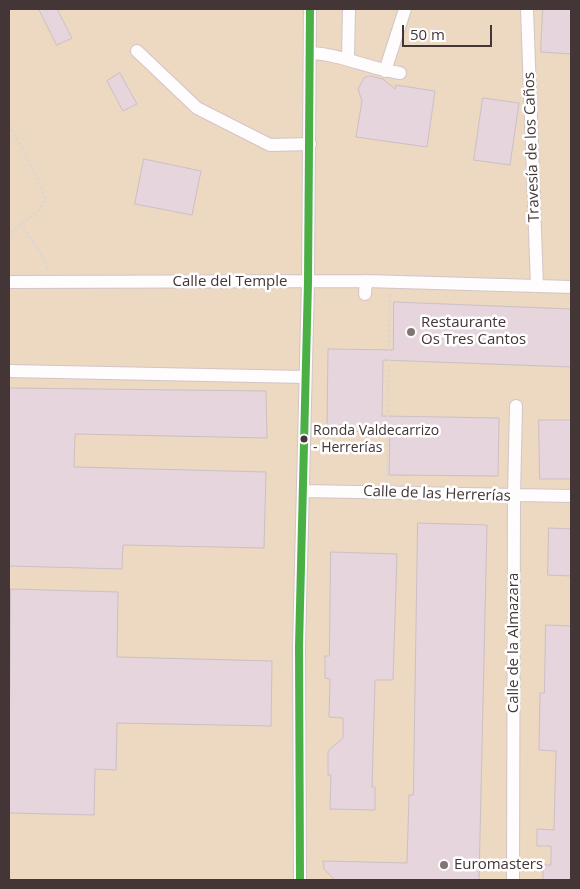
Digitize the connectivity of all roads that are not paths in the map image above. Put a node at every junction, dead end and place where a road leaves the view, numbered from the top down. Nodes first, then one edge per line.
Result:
1 (310, 9) edge
2 (349, 9) edge
3 (406, 9) edge
4 (527, 9) edge
5 (137, 52) dead end
6 (310, 52) junction
7 (348, 59) junction
8 (385, 71) junction
9 (400, 73) dead end
10 (310, 144) junction
11 (366, 281) junction
12 (9, 282) edge
13 (308, 282) junction
14 (537, 286) junction
15 (571, 287) edge
16 (365, 294) dead end
17 (9, 371) edge
18 (305, 377) junction
19 (516, 406) dead end
20 (303, 491) junction
21 (514, 496) junction
22 (571, 496) edge
23 (300, 880) edge
24 (513, 880) edge

1 - 6 street
2 - 7 street
3 - 8 street
4 - 14 street, Travesía de los Caños
5 - 10 street
6 - 7 street
6 - 10 street
7 - 8 street
8 - 9 street
10 - 13 street
11 - 13 street, Calle del Temple
11 - 14 street, Calle del Temple
11 - 16 street
12 - 13 street, Calle del Temple
13 - 18 street
14 - 15 street, Calle del Temple
17 - 18 street
18 - 20 street
19 - 21 street, Calle de la Almazara
20 - 21 street, Calle de las Herrerías
20 - 23 street
21 - 22 street, Calle de las Herrerías
21 - 24 street, Calle de la Almazara

